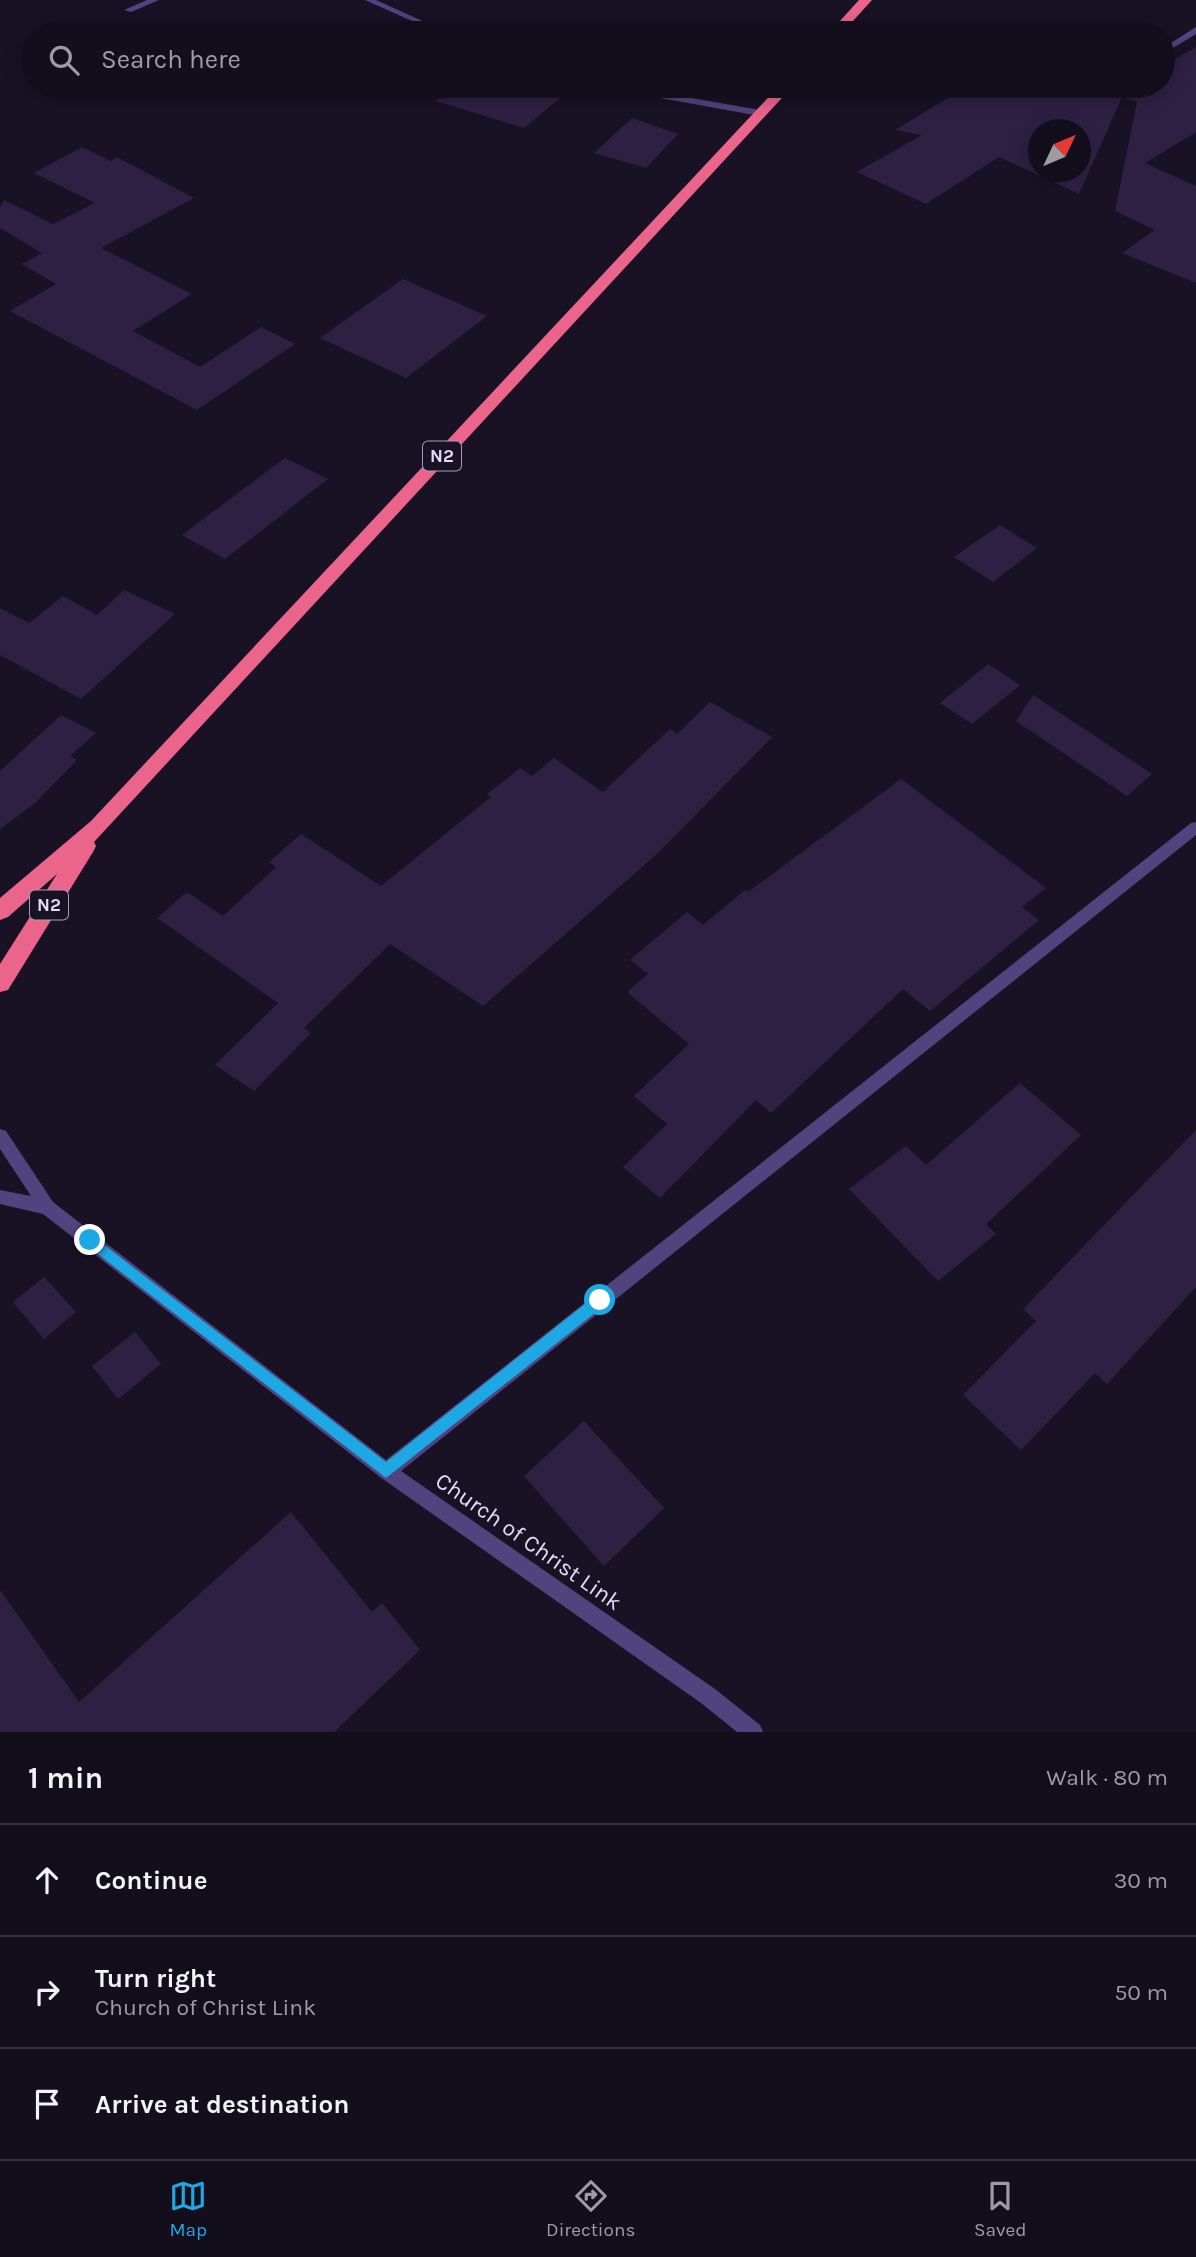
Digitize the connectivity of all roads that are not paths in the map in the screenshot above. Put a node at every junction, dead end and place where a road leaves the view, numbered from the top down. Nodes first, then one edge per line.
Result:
1 (155, 0) edge
2 (369, 0) edge
3 (866, 0) edge
4 (128, 10) dead end
5 (417, 21) edge
6 (846, 21) edge
7 (1196, 30) edge
8 (1185, 37) junction
9 (1196, 42) edge
10 (1175, 44) edge
11 (677, 98) edge
12 (774, 98) edge
13 (760, 113) junction
14 (98, 827) junction
15 (1196, 827) edge
16 (0, 911) edge
17 (0, 983) edge
18 (0, 1136) edge
19 (0, 1197) edge
20 (47, 1207) junction
21 (386, 1471) junction
22 (753, 1732) edge

1 - 4 street
2 - 5 street
3 - 6 highway
7 - 8 street
8 - 9 street
8 - 10 street
11 - 13 street
12 - 13 highway, N2
13 - 14 highway, N2
14 - 16 highway, N2
14 - 17 highway, N2
15 - 21 street
18 - 20 street, Church of Christ Link
19 - 20 street, Church of Christ Link
20 - 21 street, Church of Christ Link
21 - 22 street, Church of Christ Link

